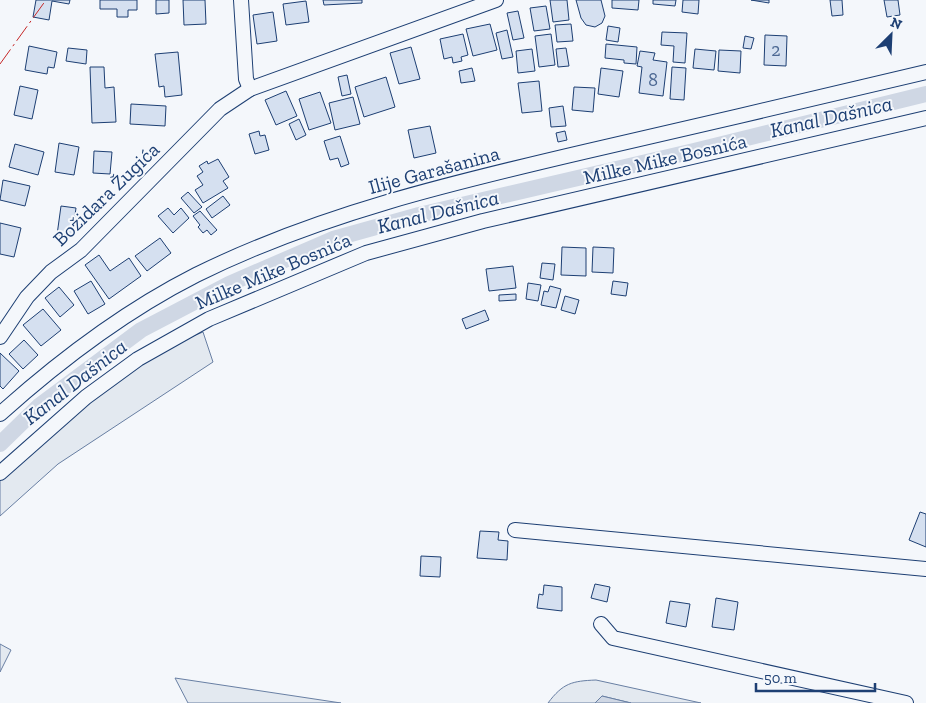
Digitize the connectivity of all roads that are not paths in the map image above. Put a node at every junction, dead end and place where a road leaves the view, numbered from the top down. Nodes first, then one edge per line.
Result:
1 (241, 0) edge
2 (496, 0) edge
3 (926, 72) edge
4 (250, 89) junction
5 (926, 118) edge
6 (0, 337) edge
7 (0, 414) edge
8 (0, 472) edge
9 (515, 530) dead end
10 (926, 569) edge
11 (601, 624) dead end
12 (906, 703) edge

1 - 4 street
2 - 4 street, Božidara Žugića
3 - 7 street, Ilije Garašanina
4 - 6 street, Božidara Žugića
5 - 8 street, Milke Mike Bosnića
9 - 10 street
11 - 12 street

